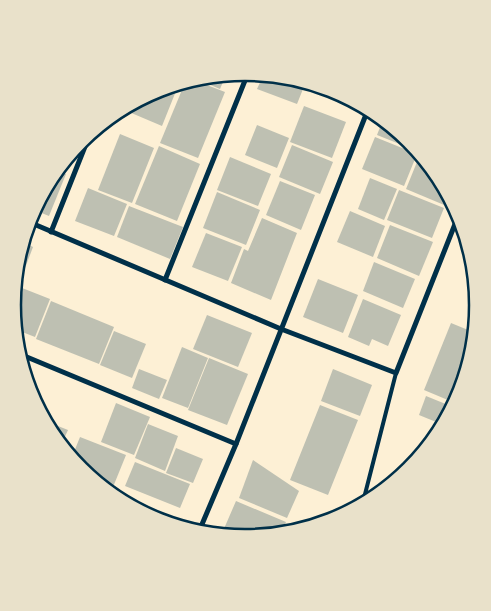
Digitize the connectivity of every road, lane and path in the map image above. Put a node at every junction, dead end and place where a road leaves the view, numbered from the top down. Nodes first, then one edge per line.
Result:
1 (245, 81) edge
2 (365, 116) edge
3 (83, 151) edge
4 (36, 225) edge
5 (455, 225) edge
6 (51, 232) junction
7 (165, 280) junction
8 (282, 329) junction
9 (27, 356) edge
10 (396, 373) junction
11 (236, 444) junction
12 (365, 496) edge
13 (202, 525) edge

1 - 7 street
2 - 8 street
3 - 6 street
4 - 6 street
5 - 10 street
6 - 7 street
7 - 8 street
8 - 10 street
8 - 11 street
9 - 11 street
10 - 12 lane
11 - 13 street

